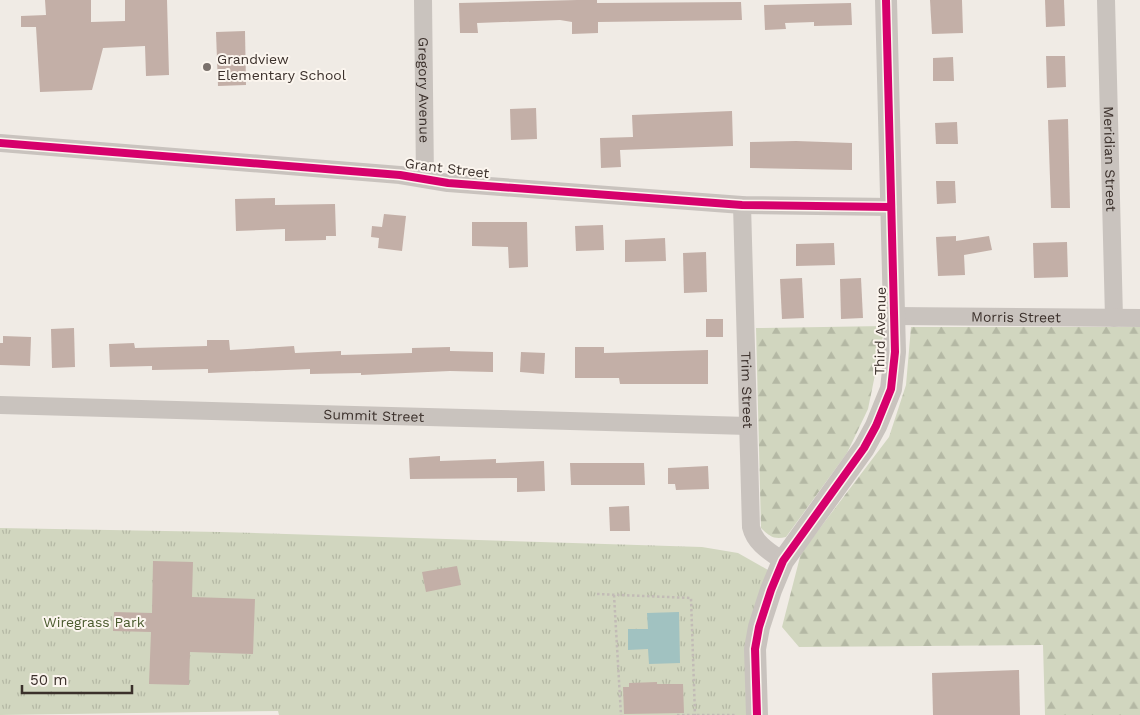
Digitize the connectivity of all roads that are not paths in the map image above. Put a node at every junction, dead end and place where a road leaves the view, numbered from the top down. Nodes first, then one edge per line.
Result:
1 (423, 0) edge
2 (886, 0) edge
3 (1106, 0) edge
4 (0, 142) edge
5 (425, 179) junction
6 (742, 205) junction
7 (891, 206) junction
8 (894, 316) junction
9 (1114, 318) junction
10 (1140, 318) edge
11 (0, 405) edge
12 (748, 426) junction
13 (783, 561) junction
14 (757, 715) edge

1 - 5 street, Gregory Avenue
2 - 7 street, Third Avenue
3 - 9 street, Meridian Street
4 - 5 street, Grant Street
5 - 6 street, Grant Street
6 - 7 street, Grant Street
6 - 12 street, Trim Street
7 - 8 street, Third Avenue
8 - 9 street, Morris Street
8 - 13 street, Third Avenue
9 - 10 street, Morris Street
11 - 12 street, Summit Street
12 - 13 street, Trim Street
13 - 14 street, Third Avenue

